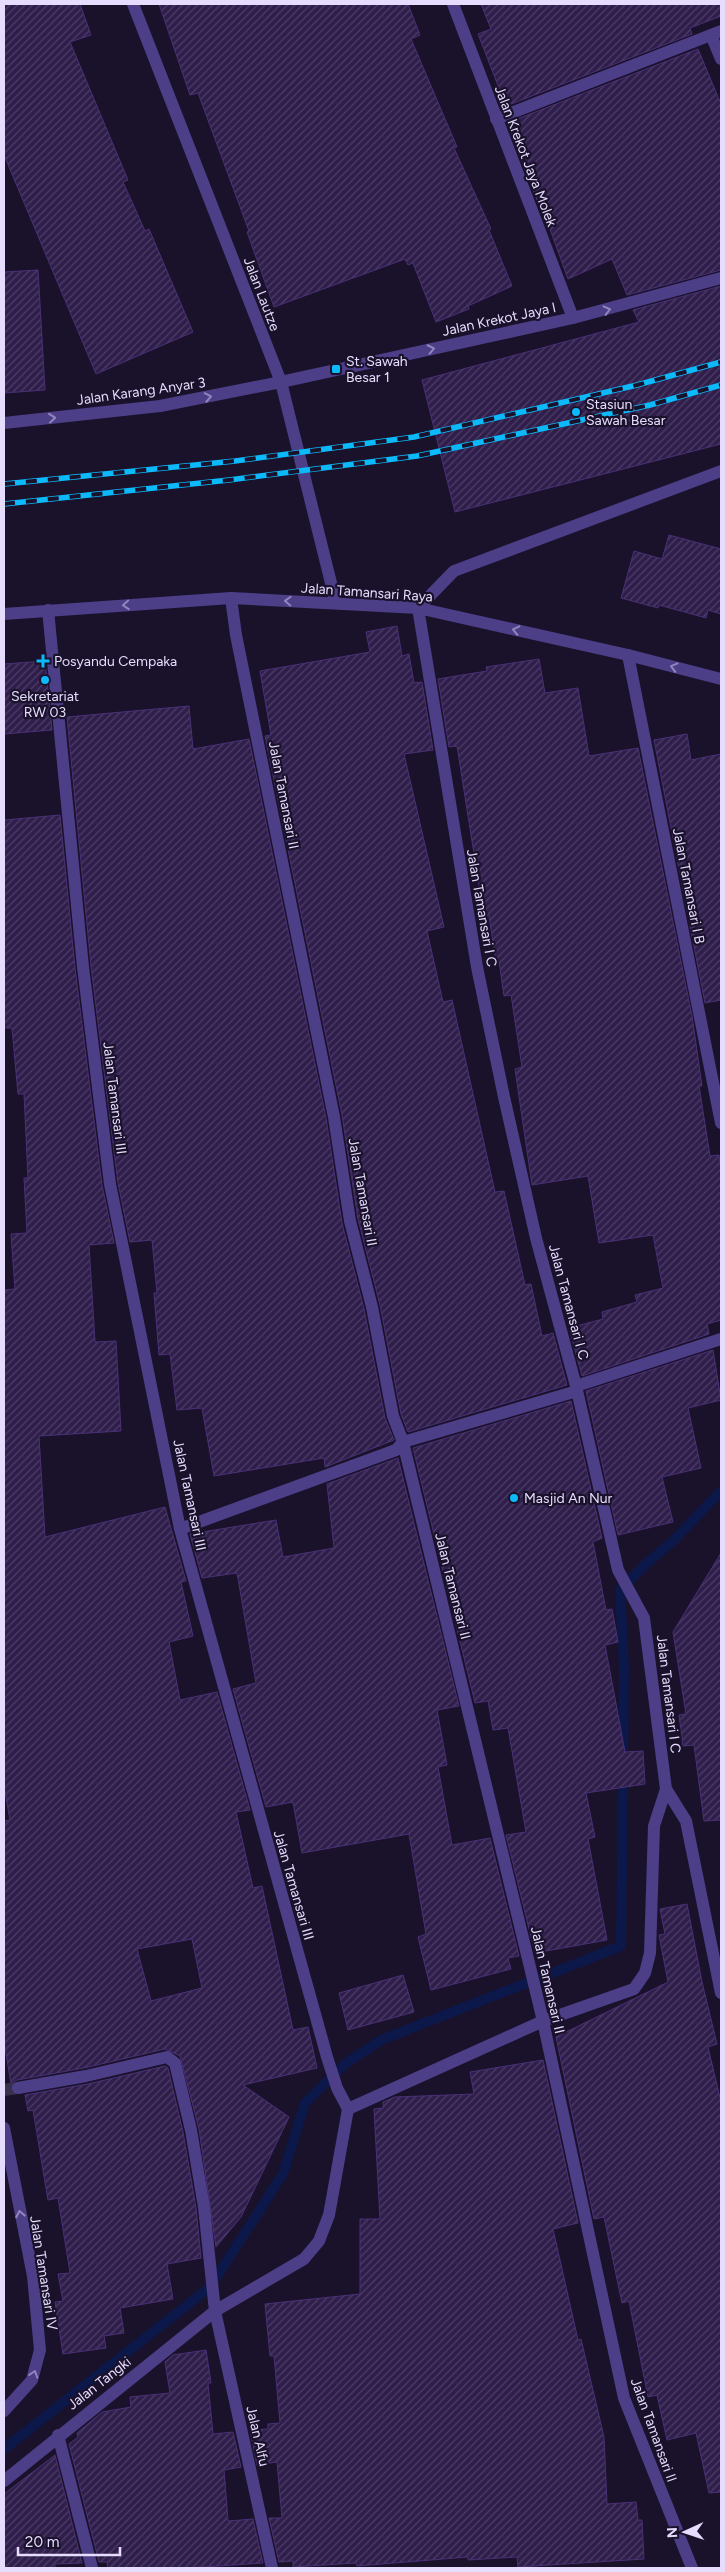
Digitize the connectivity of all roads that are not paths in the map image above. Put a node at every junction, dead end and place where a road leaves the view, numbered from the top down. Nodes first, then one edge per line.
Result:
1 (133, 4) edge
2 (453, 4) edge
3 (716, 33) edge
4 (721, 59) edge
5 (496, 119) junction
6 (721, 278) edge
7 (573, 318) junction
8 (281, 382) junction
9 (4, 423) edge
10 (721, 471) edge
11 (231, 598) junction
12 (336, 603) junction
13 (418, 608) junction
14 (48, 610) junction
15 (4, 614) edge
16 (628, 655) junction
17 (721, 680) edge
18 (721, 1122) edge
19 (721, 1339) edge
20 (577, 1389) junction
21 (403, 1442) junction
22 (180, 1529) junction
23 (666, 1789) junction
24 (721, 1993) edge
25 (543, 2021) junction
26 (18, 2088) tunnel mouth
27 (348, 2109) junction
28 (4, 2128) edge
29 (214, 2306) junction
30 (4, 2412) edge
31 (58, 2435) junction
32 (4, 2481) edge
33 (92, 2568) edge
34 (272, 2568) edge
35 (692, 2568) edge

1 - 8 street, Jalan Lautze
2 - 5 street, Jalan Krekot Jaya Molek
3 - 4 street
3 - 5 street
5 - 7 street, Jalan Krekot Jaya Molek
7 -> 6 street, Jalan Krekot Jaya I
8 -> 7 street, Jalan Krekot Jaya I
9 -> 8 street, Jalan Karang Anyar 3
8 - 12 street, Jalan Lautze
10 - 13 street
12 -> 11 street, Jalan Tamansari Raya
11 -> 14 street, Jalan Tamansari Raya
11 - 21 street, Jalan Tamansari II
12 - 13 street, Jalan Tamansari Raya
16 -> 13 street, Jalan Tamansari Raya
13 - 20 street, Jalan Tamansari I C
14 - 15 street, Jalan Tamansari Raya
14 - 22 street, Jalan Tamansari III
17 -> 16 street, Jalan Tamansari Raya
16 - 18 street, Jalan Tamansari I B
19 - 20 street
20 - 21 street
20 - 23 street, Jalan Tamansari I C
21 - 22 street
21 - 25 street, Jalan Tamansari II
22 - 27 street, Jalan Tamansari III
23 - 24 street, Jalan Tamansari I C
23 - 25 street
25 - 27 street
25 - 35 street, Jalan Tamansari II
26 - 29 street, Jalan Alfu
27 - 29 street
30 -> 28 street, Jalan Tamansari IV
29 - 31 street, Jalan Tangki
29 - 34 street, Jalan Alfu
31 - 32 street, Jalan Tangki
31 - 33 street

